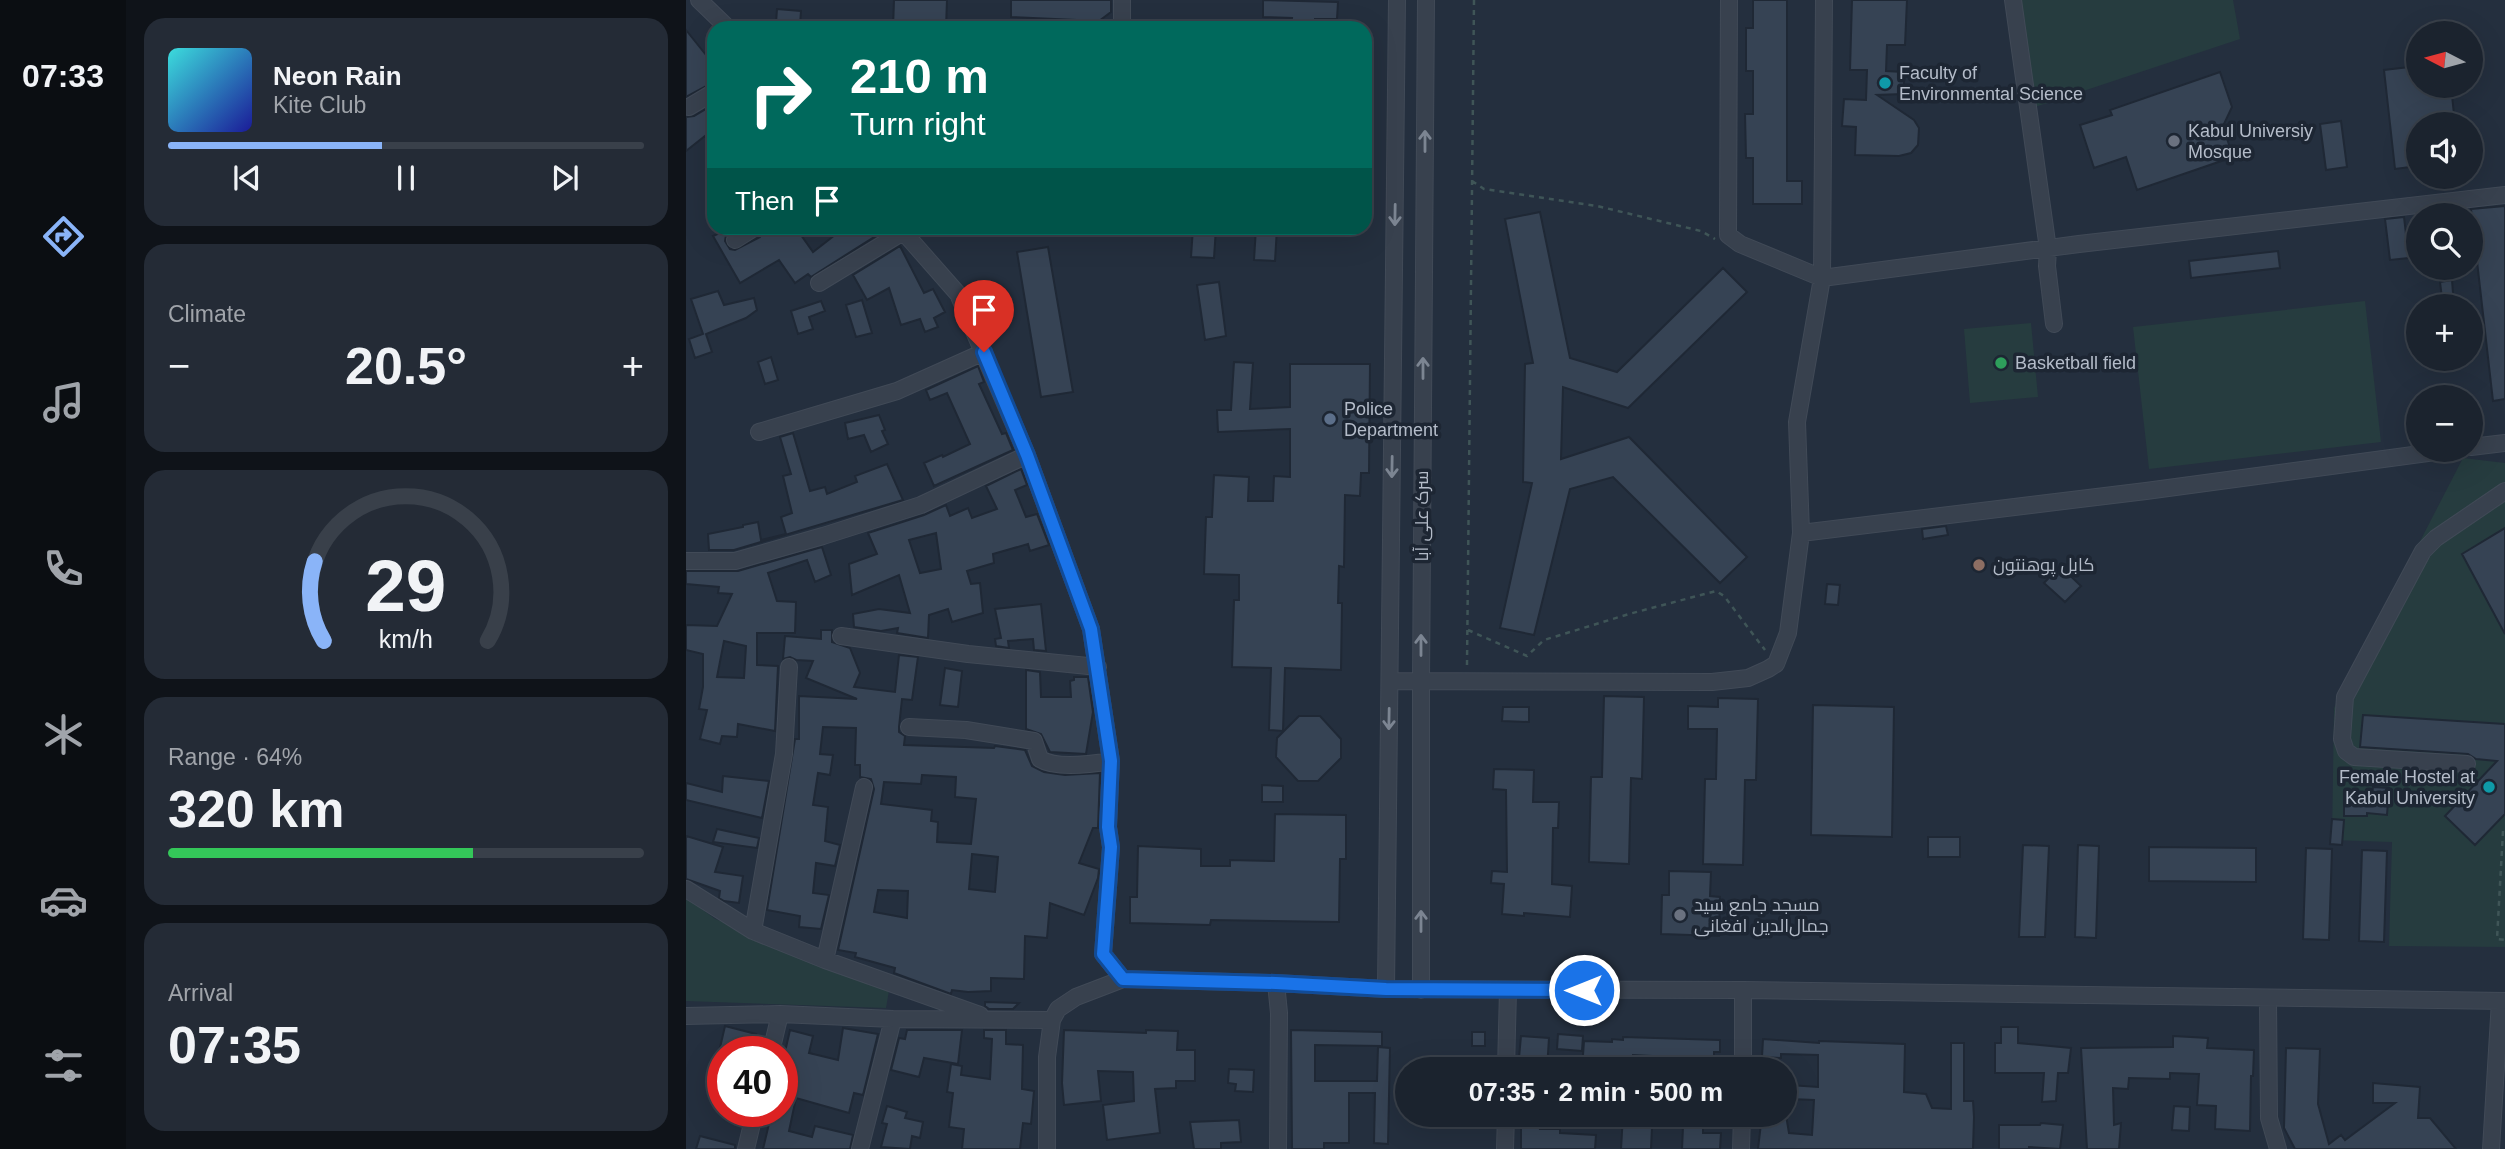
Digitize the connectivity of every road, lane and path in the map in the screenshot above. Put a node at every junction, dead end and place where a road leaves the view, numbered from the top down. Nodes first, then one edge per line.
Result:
1 (699, 0) edge
2 (1122, 0) edge
3 (1397, 0) edge
4 (1426, 0) edge
5 (1474, 0) edge
6 (1729, 0) edge
7 (1824, 0) edge
8 (2013, 0) edge
9 (721, 21) edge
10 (1122, 21) edge
11 (707, 96) edge
12 (689, 107) dead end
13 (1472, 181) junction
14 (2505, 195) edge
15 (743, 235) edge
16 (893, 235) edge
17 (905, 235) edge
18 (1728, 235) junction
19 (735, 240) dead end
20 (2048, 249) junction
21 (1822, 278) junction
22 (819, 283) dead end
23 (2054, 324) dead end
24 (984, 352) junction
25 (1393, 424) junction
26 (1423, 424) junction
27 (760, 432) dead end
28 (2505, 443) edge
29 (2483, 446) edge
30 (1027, 455) junction
31 (2406, 456) edge
32 (2505, 491) edge
33 (1801, 533) junction
34 (686, 561) edge
35 (1468, 630) junction
36 (841, 636) dead end
37 (1776, 664) junction
38 (789, 667) dead end
39 (1098, 667) junction
40 (1390, 681) junction
41 (1421, 681) junction
42 (1467, 681) junction
43 (909, 727) dead end
44 (1111, 761) junction
45 (2467, 764) dead end
46 (864, 787) dead end
47 (2503, 831) dead end
48 (686, 889) edge
49 (753, 931) junction
50 (2505, 940) edge
51 (825, 960) junction
52 (1123, 979) junction
53 (1276, 983) junction
54 (1386, 989) junction
55 (1421, 989) junction
56 (1508, 990) junction
57 (1743, 990) junction
58 (2268, 999) junction
59 (2503, 1001) edge
60 (780, 1014) junction
61 (686, 1016) edge
62 (892, 1018) junction
63 (992, 1019) junction
64 (1052, 1020) junction
65 (775, 1036) edge
66 (1506, 1057) edge
67 (1743, 1057) edge
68 (751, 1127) edge
69 (1506, 1127) edge
70 (1742, 1127) edge
71 (746, 1149) edge
72 (860, 1149) edge
73 (1047, 1149) edge
74 (1278, 1149) edge
75 (1505, 1149) edge
76 (1741, 1149) edge
77 (2278, 1149) edge
78 (2491, 1149) edge

1 - 9 street
2 - 10 street
3 -> 25 street
26 -> 4 street, سرک علی آبا
5 - 13 path
6 - 18 street
7 - 21 street
8 - 20 street
11 - 12 street
13 - 18 path
13 - 35 path
14 - 20 street
15 - 19 street
16 - 22 street
17 - 24 street
18 - 21 street
20 - 21 street
20 - 23 street
21 - 33 street
24 - 27 street
24 - 30 street
25 - 26 street
25 -> 40 street
41 -> 26 street, سرک علی آبا
28 - 29 street
30 - 34 street
30 - 39 street
31 - 33 street
32 - 45 street
33 - 37 street
35 - 37 path
35 - 42 path
36 - 39 street
37 - 42 street
38 - 49 street
39 - 44 street
40 - 41 street
40 -> 54 street
41 - 42 street
55 -> 41 street, سرک علی آبا
43 - 44 street
44 - 52 street
46 - 51 street
47 - 50 path
48 - 49 street
49 - 51 street
51 - 63 street
52 - 53 street
52 - 64 street
53 - 54 street
53 - 74 street
54 - 55 street
55 - 56 street
56 - 57 street
56 - 66 street
57 - 58 street
57 - 67 street
58 - 59 street
58 - 77 street
59 - 78 street
60 - 61 street
60 - 62 street
60 - 65 street
62 - 63 street
62 - 72 street
63 - 64 street
64 - 73 street
68 - 71 street
69 - 75 street
70 - 76 street

